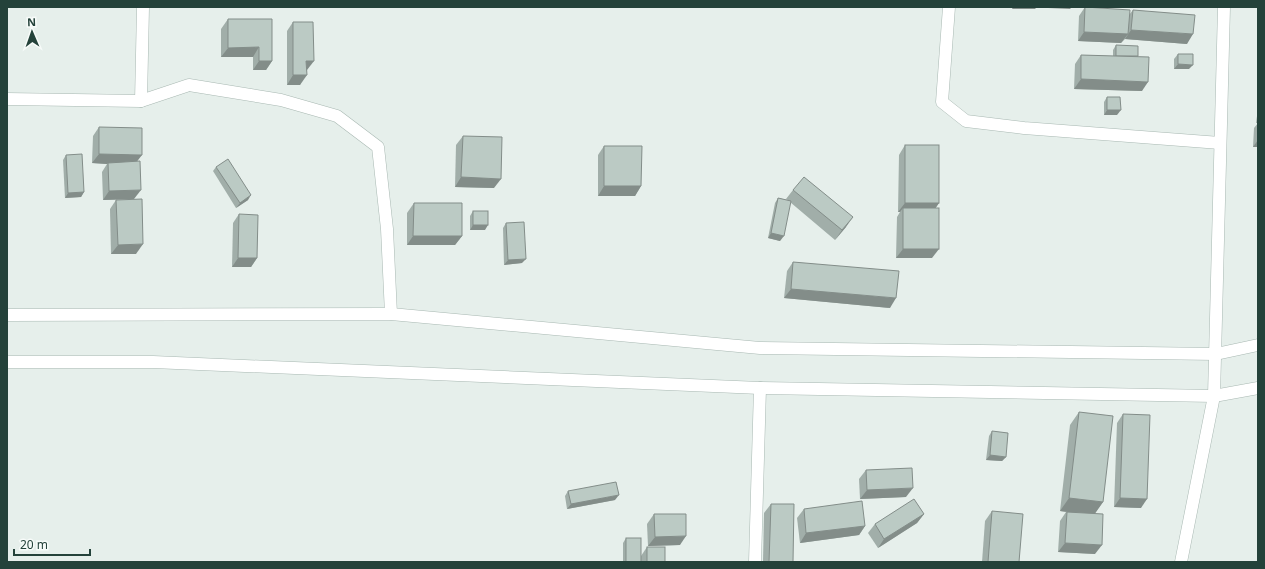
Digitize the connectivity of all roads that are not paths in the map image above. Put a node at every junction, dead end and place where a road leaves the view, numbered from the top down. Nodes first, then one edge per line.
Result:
1 (143, 7) edge
2 (949, 7) edge
3 (1224, 7) edge
4 (7, 99) edge
5 (141, 101) junction
6 (1220, 143) junction
7 (7, 314) edge
8 (391, 314) junction
9 (1258, 344) edge
10 (1216, 354) junction
11 (7, 362) edge
12 (760, 388) junction
13 (1258, 388) edge
14 (1214, 396) junction
15 (755, 562) edge
16 (1181, 562) edge

1 - 5 street
2 - 6 street
3 - 6 street
4 - 5 street
5 - 8 street
6 - 10 street
7 - 8 street
8 - 10 street
9 - 10 street
10 - 14 street
11 - 12 street
12 - 14 street
12 - 15 street
13 - 14 street
14 - 16 street

